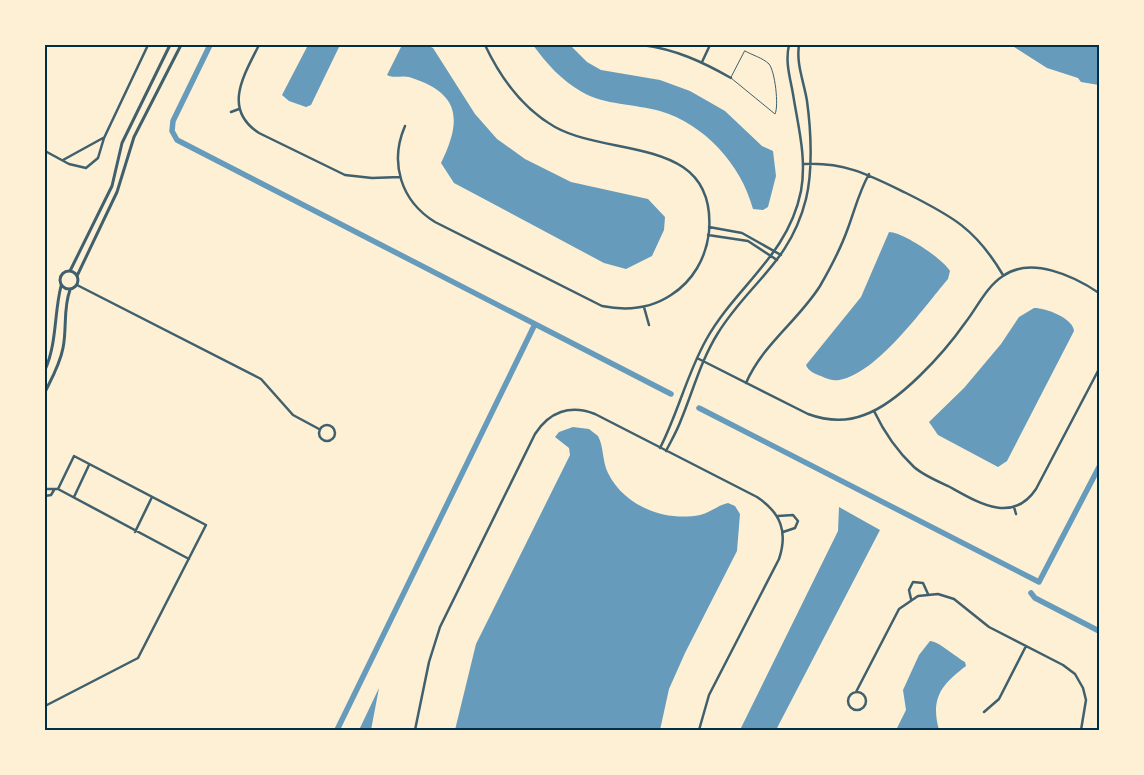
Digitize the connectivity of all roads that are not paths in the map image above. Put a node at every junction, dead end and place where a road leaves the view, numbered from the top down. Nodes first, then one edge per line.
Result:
1 (148, 45) edge
2 (170, 45) edge
3 (180, 45) edge
4 (259, 45) edge
5 (485, 45) edge
6 (642, 45) edge
7 (710, 45) edge
8 (788, 45) edge
9 (799, 45) edge
10 (702, 62) junction
11 (731, 78) junction
12 (239, 109) junction
13 (231, 112) dead end
14 (405, 126) dead end
15 (104, 138) junction
16 (45, 151) edge
17 (63, 160) junction
18 (804, 164) junction
19 (809, 164) junction
20 (869, 174) junction
21 (400, 177) junction
22 (709, 227) junction
23 (708, 235) junction
24 (775, 252) junction
25 (772, 256) junction
26 (781, 256) junction
27 (777, 260) junction
28 (70, 271) junction
29 (1003, 275) junction
30 (77, 276) junction
31 (77, 285) junction
32 (61, 286) junction
33 (70, 290) junction
34 (1099, 293) edge
35 (644, 307) junction
36 (650, 325) dead end
37 (697, 358) junction
38 (703, 361) junction
39 (1099, 369) edge
40 (45, 370) edge
41 (746, 383) junction
42 (45, 392) edge
43 (874, 411) junction
44 (320, 429) junction
45 (660, 448) junction
46 (666, 451) junction
47 (90, 464) junction
48 (45, 489) edge
49 (58, 489) junction
50 (54, 490) junction
51 (45, 496) edge
52 (74, 497) junction
53 (152, 497) junction
54 (1014, 507) junction
55 (1016, 514) dead end
56 (778, 516) junction
57 (135, 532) junction
58 (784, 532) junction
59 (189, 559) junction
60 (928, 594) junction
61 (911, 599) junction
62 (1026, 646) junction
63 (856, 692) junction
64 (45, 706) edge
65 (984, 712) dead end
66 (415, 730) edge
67 (699, 730) edge
68 (1081, 730) edge

1 - 15 street
2 - 28 street
3 - 30 street
4 - 12 street
5 - 22 street
6 - 10 street
7 - 10 street
8 - 18 street
9 - 19 street
10 - 11 street
11 - 11 lane
12 - 13 street
12 - 21 street
14 - 21 street
15 - 17 street
15 - 17 street
16 - 17 street
18 - 19 street
18 - 24 street
19 - 20 street
19 - 26 street
20 - 29 street
20 - 41 street
21 - 35 street
22 - 23 street
22 - 24 street
23 - 25 street
23 - 35 street
24 - 25 street
24 - 26 street
25 - 27 street
25 - 37 street
26 - 27 street
27 - 38 street
28 - 30 street
28 - 32 street
29 - 34 street
29 - 43 street
30 - 31 street
31 - 33 street
31 - 44 street
32 - 33 street
32 - 40 street
33 - 42 street
35 - 36 street
37 - 38 street
37 - 45 street
38 - 41 street
38 - 46 street
39 - 54 street
41 - 43 street
43 - 54 street
44 - 44 street
45 - 46 street
45 - 66 street
46 - 56 street
47 - 49 street
47 - 52 street
47 - 53 street
48 - 50 street
49 - 50 street
49 - 52 street
50 - 51 street
52 - 57 street
53 - 57 street
53 - 59 street
54 - 55 street
56 - 58 street
56 - 58 street
57 - 59 street
58 - 67 street
59 - 64 street
60 - 61 street
60 - 61 street
60 - 62 street
61 - 63 street
62 - 65 street
62 - 68 street
63 - 63 street

